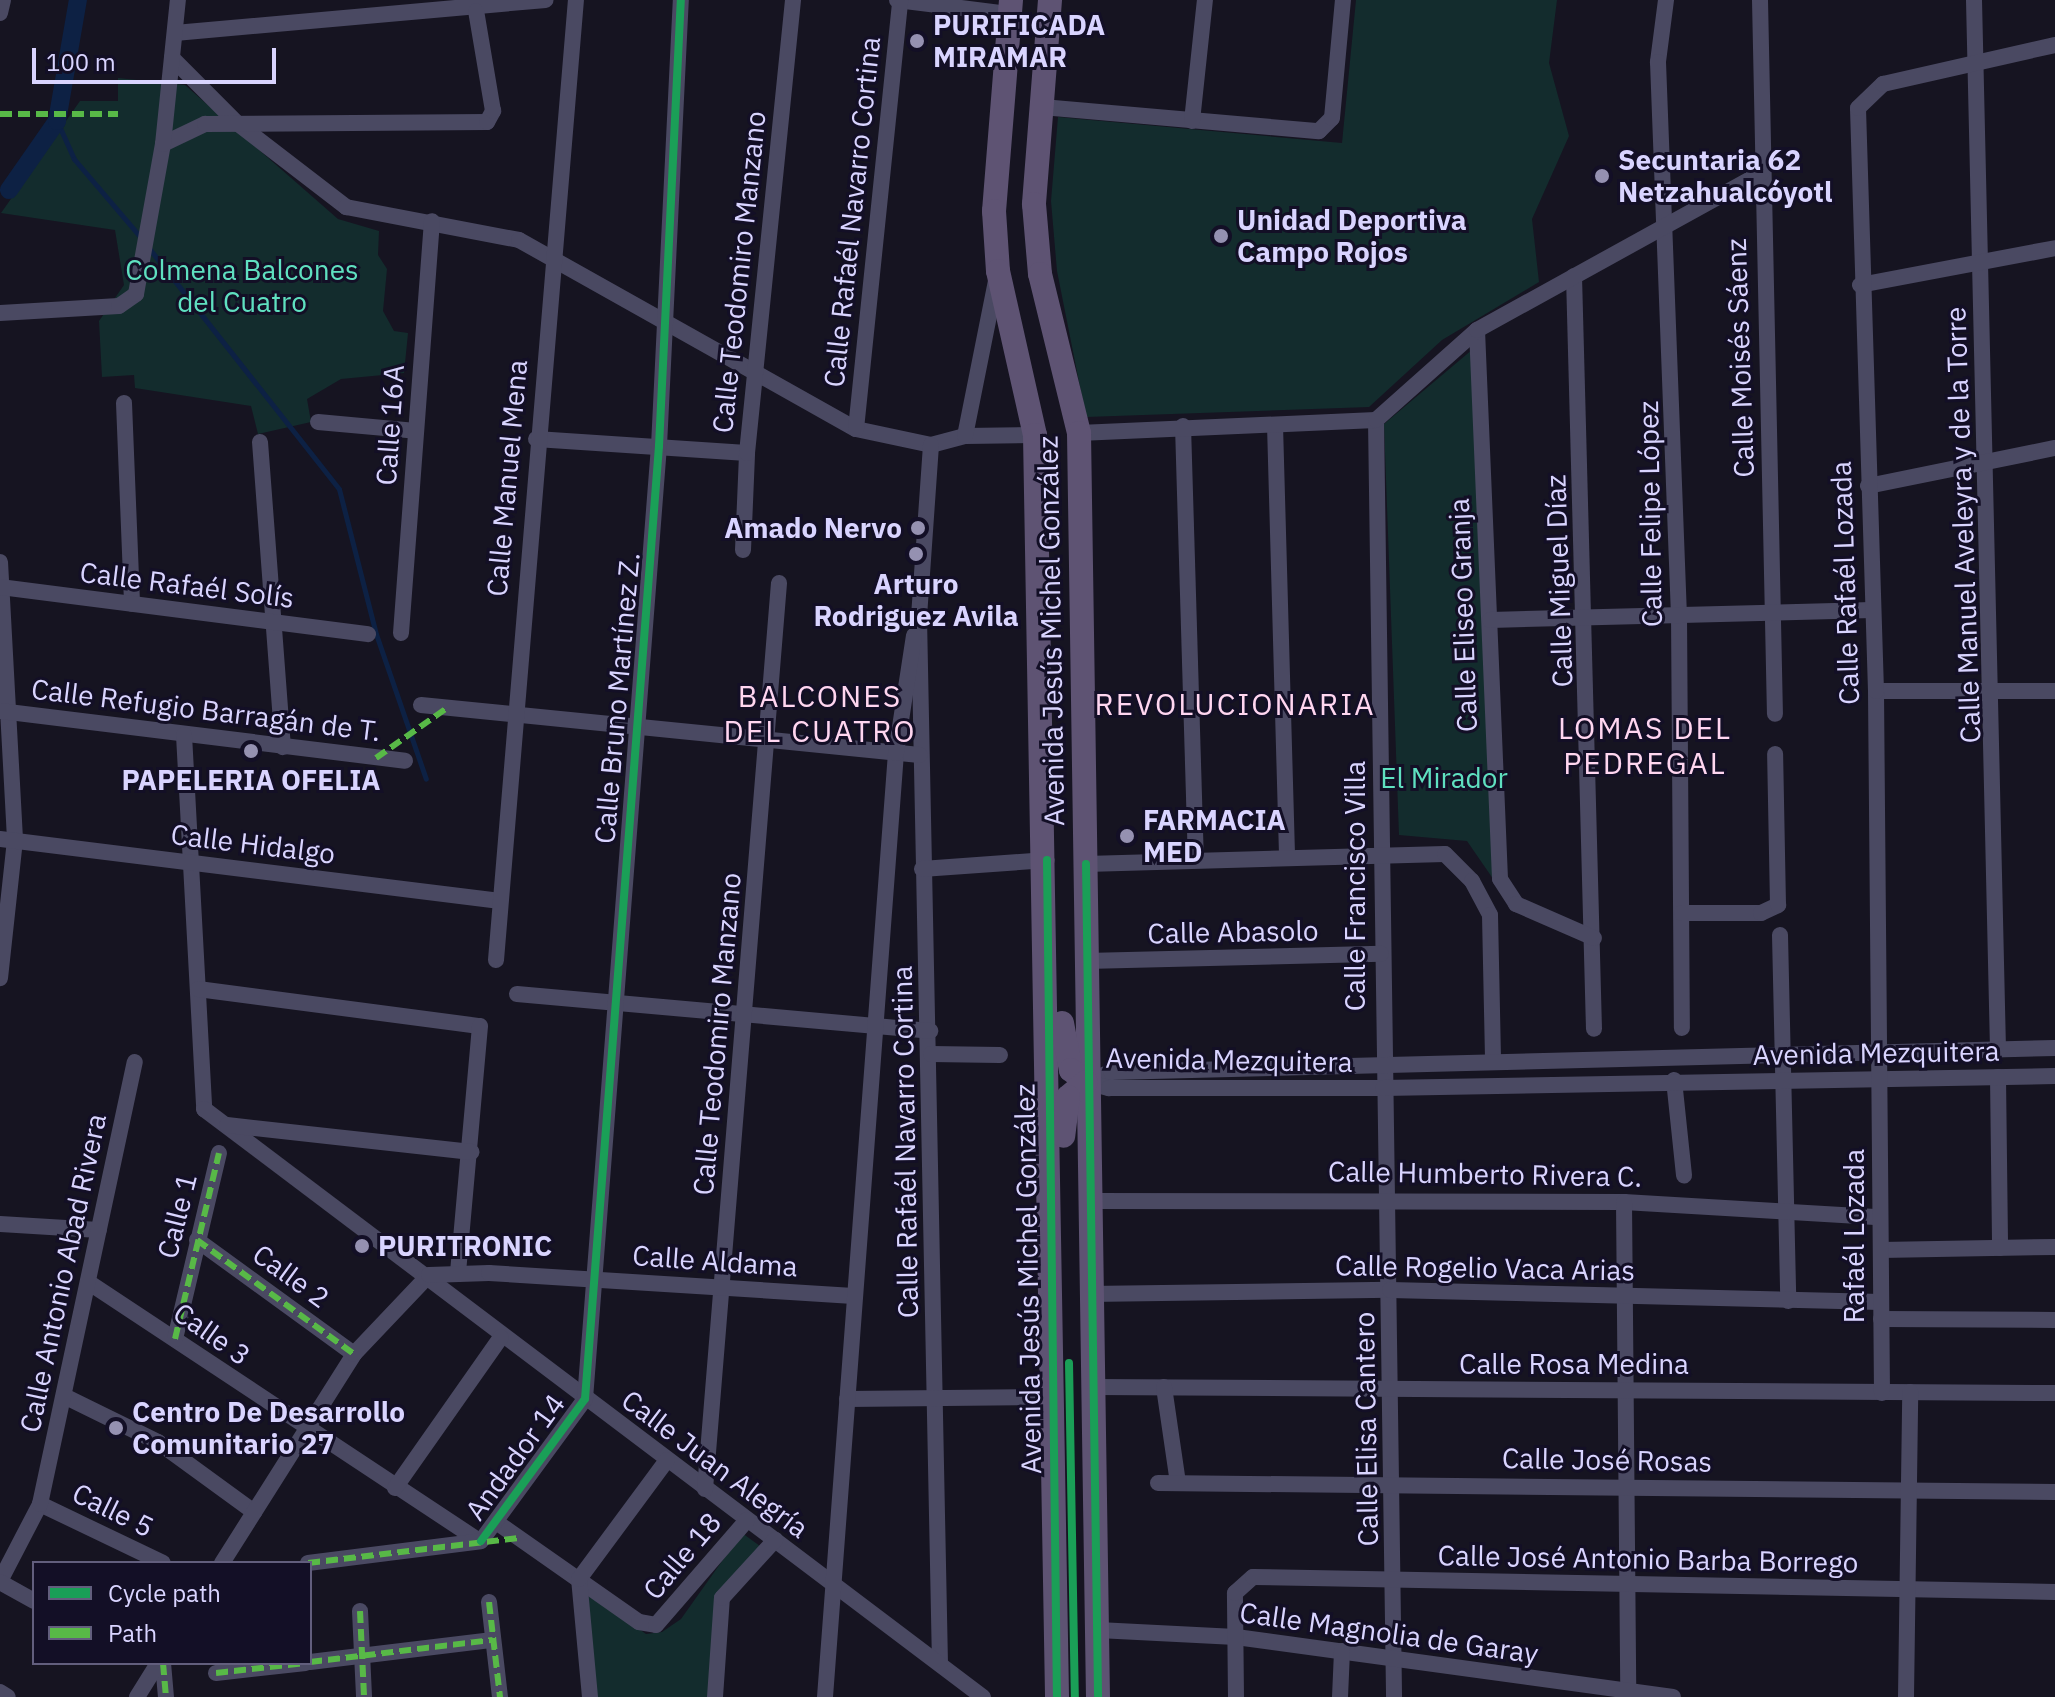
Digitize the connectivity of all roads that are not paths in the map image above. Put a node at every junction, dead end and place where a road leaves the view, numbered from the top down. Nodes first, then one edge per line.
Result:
1 (3, 0) edge
2 (178, 0) edge
3 (546, 0) edge
4 (576, 0) edge
5 (681, 0) edge
6 (793, 0) edge
7 (899, 0) edge
8 (1050, 0) edge
9 (1205, 0) edge
10 (1343, 0) edge
11 (1666, 0) edge
12 (1760, 0) edge
13 (1974, 0) edge
14 (1011, 7) edge
15 (476, 11) junction
16 (0, 13) edge
17 (175, 33) junction
18 (2055, 45) edge
19 (172, 58) junction
20 (1975, 66) junction
21 (1042, 107) junction
22 (1192, 121) junction
23 (237, 123) junction
24 (163, 144) junction
25 (1761, 173) junction
26 (432, 221) junction
27 (1668, 224) junction
28 (2055, 248) edge
29 (552, 261) junction
30 (1981, 266) junction
31 (998, 271) junction
32 (1574, 276) junction
33 (1860, 285) junction
34 (0, 313) edge
35 (665, 326) junction
36 (1477, 330) junction
37 (757, 376) junction
38 (124, 403) dead end
39 (1376, 420) junction
40 (318, 422) dead end
41 (1275, 425) junction
42 (1183, 426) junction
43 (856, 429) junction
44 (416, 431) junction
45 (1079, 433) junction
46 (1035, 435) junction
47 (965, 436) junction
48 (536, 439) junction
49 (260, 442) dead end
50 (931, 445) junction
51 (659, 446) junction
52 (2055, 448) edge
53 (747, 453) junction
54 (1987, 464) junction
55 (1868, 486) junction
56 (743, 550) dead end
57 (0, 562) edge
58 (779, 583) dead end
59 (0, 587) edge
60 (132, 604) junction
61 (1872, 610) junction
62 (1774, 613) junction
63 (1679, 615) junction
64 (919, 618) junction
65 (1587, 618) junction
66 (1490, 620) junction
67 (274, 622) junction
68 (401, 633) dead end
69 (368, 634) dead end
70 (1876, 691) junction
71 (2055, 691) edge
72 (1994, 692) junction
73 (421, 705) dead end
74 (4, 711) edge
75 (1775, 714) dead end
76 (512, 715) junction
77 (636, 727) junction
78 (184, 735) junction
79 (767, 740) junction
80 (283, 747) junction
81 (896, 753) junction
82 (1775, 754) dead end
83 (920, 755) junction
84 (405, 761) dead end
85 (7, 840) edge
86 (1381, 851) junction
87 (1287, 858) junction
88 (1047, 860) junction
89 (1196, 860) junction
90 (191, 863) junction
91 (1086, 864) junction
92 (922, 869) junction
93 (500, 901) junction
94 (1682, 913) junction
95 (1780, 935) dead end
96 (1594, 938) junction
97 (1381, 954) junction
98 (496, 960) dead end
99 (1086, 961) junction
100 (0, 978) edge
101 (198, 989) junction
102 (517, 994) dead end
103 (615, 1003) junction
104 (745, 1015) junction
105 (876, 1026) junction
106 (1682, 1028) dead end
107 (1594, 1029) dead end
108 (930, 1031) junction
109 (1998, 1048) junction
110 (2055, 1048) edge
111 (1878, 1050) junction
112 (931, 1054) junction
113 (1783, 1054) junction
114 (1000, 1055) dead end
115 (135, 1062) dead end
116 (1493, 1062) junction
117 (1382, 1064) junction
118 (2055, 1076) edge
119 (1998, 1077) junction
120 (1879, 1079) junction
121 (1674, 1080) junction
122 (1086, 1082) junction
123 (1783, 1082) junction
124 (1383, 1088) junction
125 (226, 1125) junction
126 (472, 1152) junction
127 (219, 1153) dead end
128 (1684, 1175) dead end
129 (1388, 1197) junction
130 (1088, 1201) junction
131 (1624, 1202) junction
132 (1786, 1210) junction
133 (1880, 1217) junction
134 (0, 1224) edge
135 (99, 1230) junction
136 (197, 1240) junction
137 (2055, 1247) edge
138 (2000, 1248) junction
139 (1881, 1250) junction
140 (458, 1274) junction
141 (429, 1275) junction
142 (593, 1280) junction
143 (88, 1282) junction
144 (722, 1288) junction
145 (1390, 1290) junction
146 (1089, 1294) junction
147 (853, 1296) junction
148 (1625, 1296) junction
149 (1788, 1301) junction
150 (1881, 1311) junction
151 (1048, 1312) junction
152 (2055, 1320) edge
153 (501, 1337) junction
154 (175, 1339) junction
155 (354, 1354) junction
156 (1093, 1387) junction
157 (1164, 1387) junction
158 (1391, 1389) junction
159 (1625, 1391) junction
160 (1910, 1392) junction
161 (1882, 1393) junction
162 (2055, 1393) edge
163 (64, 1396) junction
164 (1050, 1397) junction
165 (936, 1398) junction
166 (585, 1399) junction
167 (847, 1399) junction
168 (305, 1431) junction
169 (667, 1460) junction
170 (1158, 1483) dead end
171 (1178, 1483) junction
172 (1392, 1484) junction
173 (1626, 1487) junction
174 (395, 1488) junction
175 (1908, 1488) junction
176 (705, 1489) junction
177 (2055, 1492) edge
178 (40, 1504) junction
179 (254, 1512) junction
180 (747, 1520) junction
181 (499, 1524) junction
182 (519, 1538) junction
183 (775, 1540) junction
184 (480, 1541) junction
185 (0, 1549) edge
186 (18, 1550) junction
187 (159, 1561) edge
188 (223, 1561) edge
189 (312, 1562) edge
190 (579, 1579) junction
191 (1395, 1580) junction
192 (0, 1581) edge
193 (834, 1585) junction
194 (1628, 1586) junction
195 (1908, 1589) junction
196 (2055, 1592) edge
197 (32, 1600) edge
198 (489, 1602) dead end
199 (360, 1611) dead end
200 (656, 1625) joint
201 (1098, 1630) junction
202 (1236, 1637) junction
203 (493, 1640) junction
204 (1342, 1651) junction
205 (366, 1656) junction
206 (1398, 1659) junction
207 (312, 1663) edge
208 (940, 1664) junction
209 (154, 1665) edge
210 (155, 1665) edge
211 (290, 1665) edge
212 (216, 1673) dead end
213 (1628, 1691) junction
214 (0, 1692) edge
215 (8, 1697) edge
216 (137, 1697) edge
217 (166, 1697) edge
218 (364, 1697) edge
219 (500, 1697) edge
220 (590, 1697) edge
221 (715, 1697) edge
222 (825, 1697) edge
223 (983, 1697) edge
224 (1057, 1697) edge
225 (1098, 1697) edge
226 (1236, 1697) edge
227 (1340, 1697) edge
228 (1394, 1697) edge
229 (1673, 1697) edge
230 (1906, 1697) edge

1 - 16 street
2 - 17 street
3 - 15 street
4 - 29 street, Calle Manuel Mena
5 - 35 street, Calle Bruno Martínez Z.
6 - 37 street, Calle Teodomiro Manzano
7 - 14 street
7 - 43 street, Calle Rafaél Navarro Cortina
8 - 21 main road, Avenida Jesús Michel González
9 - 22 street
10 - 22 street
11 - 27 street, Calle Felipe López
12 - 25 street, Calle Moisés Sáenz
13 - 20 street, Calle Manuel Aveleyra y de la Torre
14 - 31 main road, Avenida Jesús Michel González
15 - 17 street
15 - 23 street
17 - 19 street
18 - 20 street
19 - 23 street
19 - 24 street
20 - 30 street, Calle Manuel Aveleyra y de la Torre
20 - 33 street, Calle Rafaél Lozada
21 - 22 street
21 - 45 main road, Avenida Jesús Michel González
23 - 24 street
23 - 26 street
24 - 34 street
25 - 27 street
25 - 62 street, Calle Moisés Sáenz
26 - 29 street
26 - 44 street, Calle 16A
27 - 32 street
27 - 63 street, Calle Felipe López
28 - 30 street
29 - 35 street
29 - 48 street, Calle Manuel Mena
30 - 33 street
30 - 54 street, Calle Manuel Aveleyra y de la Torre
31 - 46 main road, Avenida Jesús Michel González
31 - 47 street
32 - 36 street
32 - 65 street, Calle Miguel Díaz
33 - 55 street, Calle Rafaél Lozada
35 - 37 street
35 - 51 street, Calle Bruno Martínez Z.
36 - 39 street
36 - 66 street, Calle Eliseo Granja
37 - 43 street
37 - 53 street, Calle Teodomiro Manzano
38 - 60 street
39 - 41 street
39 - 86 street, Calle Francisco Villa
40 - 44 street
41 - 42 street
41 - 87 street
42 - 45 street
42 - 89 street
43 - 50 street
44 - 68 street, Calle 16A
45 - 91 main road, Avenida Jesús Michel González
46 - 47 street
46 - 88 main road, Avenida Jesús Michel González
47 - 50 street
48 - 51 street
48 - 76 street, Calle Manuel Mena
49 - 67 street
50 - 64 street, Calle Rafaél Navarro Cortina
51 - 53 street
51 - 77 street, Calle Bruno Martínez Z.
52 - 54 street
53 - 56 street, Calle Teodomiro Manzano
54 - 55 street
54 - 72 street, Calle Manuel Aveleyra y de la Torre
55 - 61 street, Calle Rafaél Lozada
57 - 59 street
58 - 79 street, Calle Teodomiro Manzano
59 - 60 street, Calle Rafaél Solís
59 - 74 street
60 - 67 street, Calle Rafaél Solís
61 - 62 street
61 - 70 street, Calle Rafaél Lozada
62 - 63 street
62 - 75 street, Calle Moisés Sáenz
63 - 65 street
63 - 94 street, Calle Felipe López
64 - 81 street, Calle Rafaél Navarro Cortina
64 - 83 street, Calle Rafaél Navarro Cortina
65 - 66 street
65 - 96 street, Calle Miguel Díaz
66 - 96 street, Calle Eliseo Granja
67 - 69 street, Calle Rafaél Solís
67 - 80 street
70 - 72 street
70 - 111 street, Calle Rafaél Lozada
71 - 72 street
72 - 109 street, Calle Manuel Aveleyra y de la Torre
73 - 76 street
74 - 78 street, Calle Refugio Barragán de T.
74 - 85 street
76 - 77 street
76 - 93 street, Calle Manuel Mena
77 - 79 street
77 - 103 street, Calle Bruno Martínez Z.
78 - 80 street, Calle Refugio Barragán de T.
78 - 90 street, Calle Juan Alegría
79 - 81 street
79 - 104 street, Calle Teodomiro Manzano
80 - 84 street, Calle Refugio Barragán de T.
81 - 83 street
81 - 105 street, Calle Rafaél Navarro Cortina
82 - 94 street
83 - 92 street, Calle Rafaél Navarro Cortina
85 - 90 street, Calle Hidalgo
85 - 100 street
86 - 87 street
86 - 97 street, Calle Francisco Villa
86 - 116 street
87 - 89 street
88 - 92 street
88 - 122 main road
88 - 151 main road, Avenida Jesús Michel González
89 - 91 street
90 - 93 street, Calle Hidalgo
90 - 101 street, Calle Juan Alegría
91 - 99 main road, Avenida Jesús Michel González
92 - 108 street, Calle Rafaél Navarro Cortina
93 - 98 street, Calle Manuel Mena
94 - 106 street, Calle Felipe López
95 - 113 street
96 - 107 street, Calle Miguel Díaz
97 - 99 street, Calle Abasolo
97 - 117 street, Calle Francisco Villa
99 - 122 main road, Avenida Jesús Michel González
101 - 125 street, Calle Juan Alegría
101 - 126 street
102 - 103 street
103 - 104 street
103 - 142 street, Calle Bruno Martínez Z.
104 - 105 street
104 - 144 street, Calle Teodomiro Manzano
105 - 108 street
105 - 147 street, Calle Rafaél Navarro Cortina
108 - 112 street, Calle Rafaél Navarro Cortina
109 - 110 street, Avenida Mezquitera
109 - 111 street, Avenida Mezquitera
111 - 113 street, Avenida Mezquitera
111 - 120 street, Calle Rafaél Lozada
112 - 114 street
112 - 165 street, Calle Rafaél Navarro Cortina
113 - 116 street, Avenida Mezquitera
113 - 123 street
115 - 135 street, Calle Antonio Abad Rivera
116 - 117 street, Avenida Mezquitera
117 - 122 street, Avenida Mezquitera
117 - 124 street, Calle Elisa Cantero
118 - 119 street, Avenida Mezquitera
119 - 120 street, Avenida Mezquitera
119 - 138 street
120 - 123 street, Avenida Mezquitera
120 - 133 street, Rafaél Lozada
121 - 123 street, Avenida Mezquitera
121 - 124 street, Avenida Mezquitera
121 - 128 street
122 - 124 street, Avenida Mezquitera
122 - 130 main road, Avenida Jesús Michel González
122 - 151 main road
123 - 132 street
124 - 129 street, Calle Elisa Cantero
125 - 126 street
125 - 141 street, Calle Juan Alegría
126 - 140 street
127 - 136 street, Calle 1
129 - 130 street, Calle Humberto Rivera C.
129 - 131 street, Calle Humberto Rivera C.
129 - 145 street, Calle Elisa Cantero
130 - 146 main road, Avenida Jesús Michel González
131 - 132 street, Calle Humberto Rivera C.
131 - 148 street
132 - 133 street, Calle Humberto Rivera C.
132 - 149 street
133 - 139 street, Rafaél Lozada
134 - 135 street
135 - 143 street, Calle Antonio Abad Rivera
136 - 154 street, Calle 1
136 - 155 street, Calle 2
137 - 138 street
138 - 139 street
139 - 150 street, Rafaél Lozada
140 - 141 street, Calle Aldama
140 - 142 street, Calle Aldama
141 - 153 street, Calle Juan Alegría
141 - 155 street
142 - 144 street, Calle Aldama
142 - 166 street, Calle Bruno Martínez Z.
143 - 154 street, Calle 3
143 - 163 street, Calle Antonio Abad Rivera
144 - 147 street, Calle Aldama
144 - 176 street, Calle Teodomiro Manzano
145 - 146 street, Calle Rogelio Vaca Arias
145 - 148 street, Calle Rogelio Vaca Arias
145 - 158 street, Calle Elisa Cantero
146 - 156 main road, Avenida Jesús Michel González
147 - 167 street, Calle Rafaél Navarro Cortina
148 - 149 street, Calle Rogelio Vaca Arias
148 - 159 street
149 - 150 street, Calle Rogelio Vaca Arias
150 - 152 street, Calle Rogelio Vaca Arias
150 - 161 street, Rafaél Lozada
151 - 164 main road, Avenida Jesús Michel González
153 - 166 street, Calle Juan Alegría
153 - 174 street
154 - 168 street, Calle 3
155 - 168 street
156 - 157 street, Calle Rosa Medina
156 - 201 main road, Avenida Jesús Michel González
157 - 158 street, Calle Rosa Medina
157 - 171 street
158 - 159 street, Calle Rosa Medina
158 - 172 street, Calle Elisa Cantero
159 - 161 street, Calle Rosa Medina
159 - 173 street
160 - 161 street, Calle Rosa Medina
160 - 162 street, Calle Rosa Medina
160 - 175 street
163 - 178 street, Calle Antonio Abad Rivera
163 - 179 street
164 - 165 street
164 - 224 main road, Avenida Jesús Michel González
165 - 167 street
165 - 208 street, Calle Rafaél Navarro Cortina
166 - 169 street, Calle Juan Alegría
166 - 181 street, Andador 14
167 - 193 street, Calle Rafaél Navarro Cortina
168 - 174 street, Andador 14
168 - 179 street
169 - 176 street, Calle Juan Alegría
169 - 190 street
170 - 171 street, Calle José Rosas
171 - 172 street, Calle José Rosas
172 - 173 street, Calle José Rosas
172 - 191 street, Calle Elisa Cantero
173 - 175 street, Calle José Rosas
173 - 194 street
174 - 184 street, Andador 14
175 - 177 street, Calle José Rosas
175 - 195 street
176 - 180 street, Calle Juan Alegría
178 - 186 street, Calle Antonio Abad Rivera
178 - 187 street, Calle 5
179 - 188 street
180 - 183 street, Calle Juan Alegría
180 - 200 street, Calle 18
181 - 182 street, Andador 14
181 - 184 street, Andador 14
182 - 184 street
182 - 190 street, Andador 14
183 - 193 street, Calle Juan Alegría
183 - 221 street
184 - 189 street
185 - 186 street
186 - 192 street, Calle Antonio Abad Rivera
190 - 200 street, Andador 14
190 - 220 street
191 - 194 street, Calle José Antonio Barba Borrego
191 - 202 street, Calle José Antonio Barba Borrego
191 - 206 street, Calle Elisa Cantero
192 - 197 street
193 - 208 street, Calle Juan Alegría
193 - 222 street, Calle Rafaél Navarro Cortina
194 - 195 street, Calle José Antonio Barba Borrego
194 - 213 street
195 - 196 street, Calle José Antonio Barba Borrego
195 - 230 street
198 - 203 street
199 - 205 street
201 - 202 street, Calle Magnolia de Garay
201 - 225 main road, Avenida Jesús Michel González
202 - 204 street, Calle Magnolia de Garay
202 - 226 street
203 - 205 street
203 - 219 street
204 - 206 street, Calle Magnolia de Garay
204 - 227 street
205 - 207 street
205 - 218 street
206 - 213 street, Calle Magnolia de Garay
206 - 228 street, Calle Elisa Cantero
208 - 223 street, Calle Juan Alegría
209 - 216 street
210 - 217 street
211 - 212 street
213 - 229 street, Calle Magnolia de Garay
214 - 215 street

